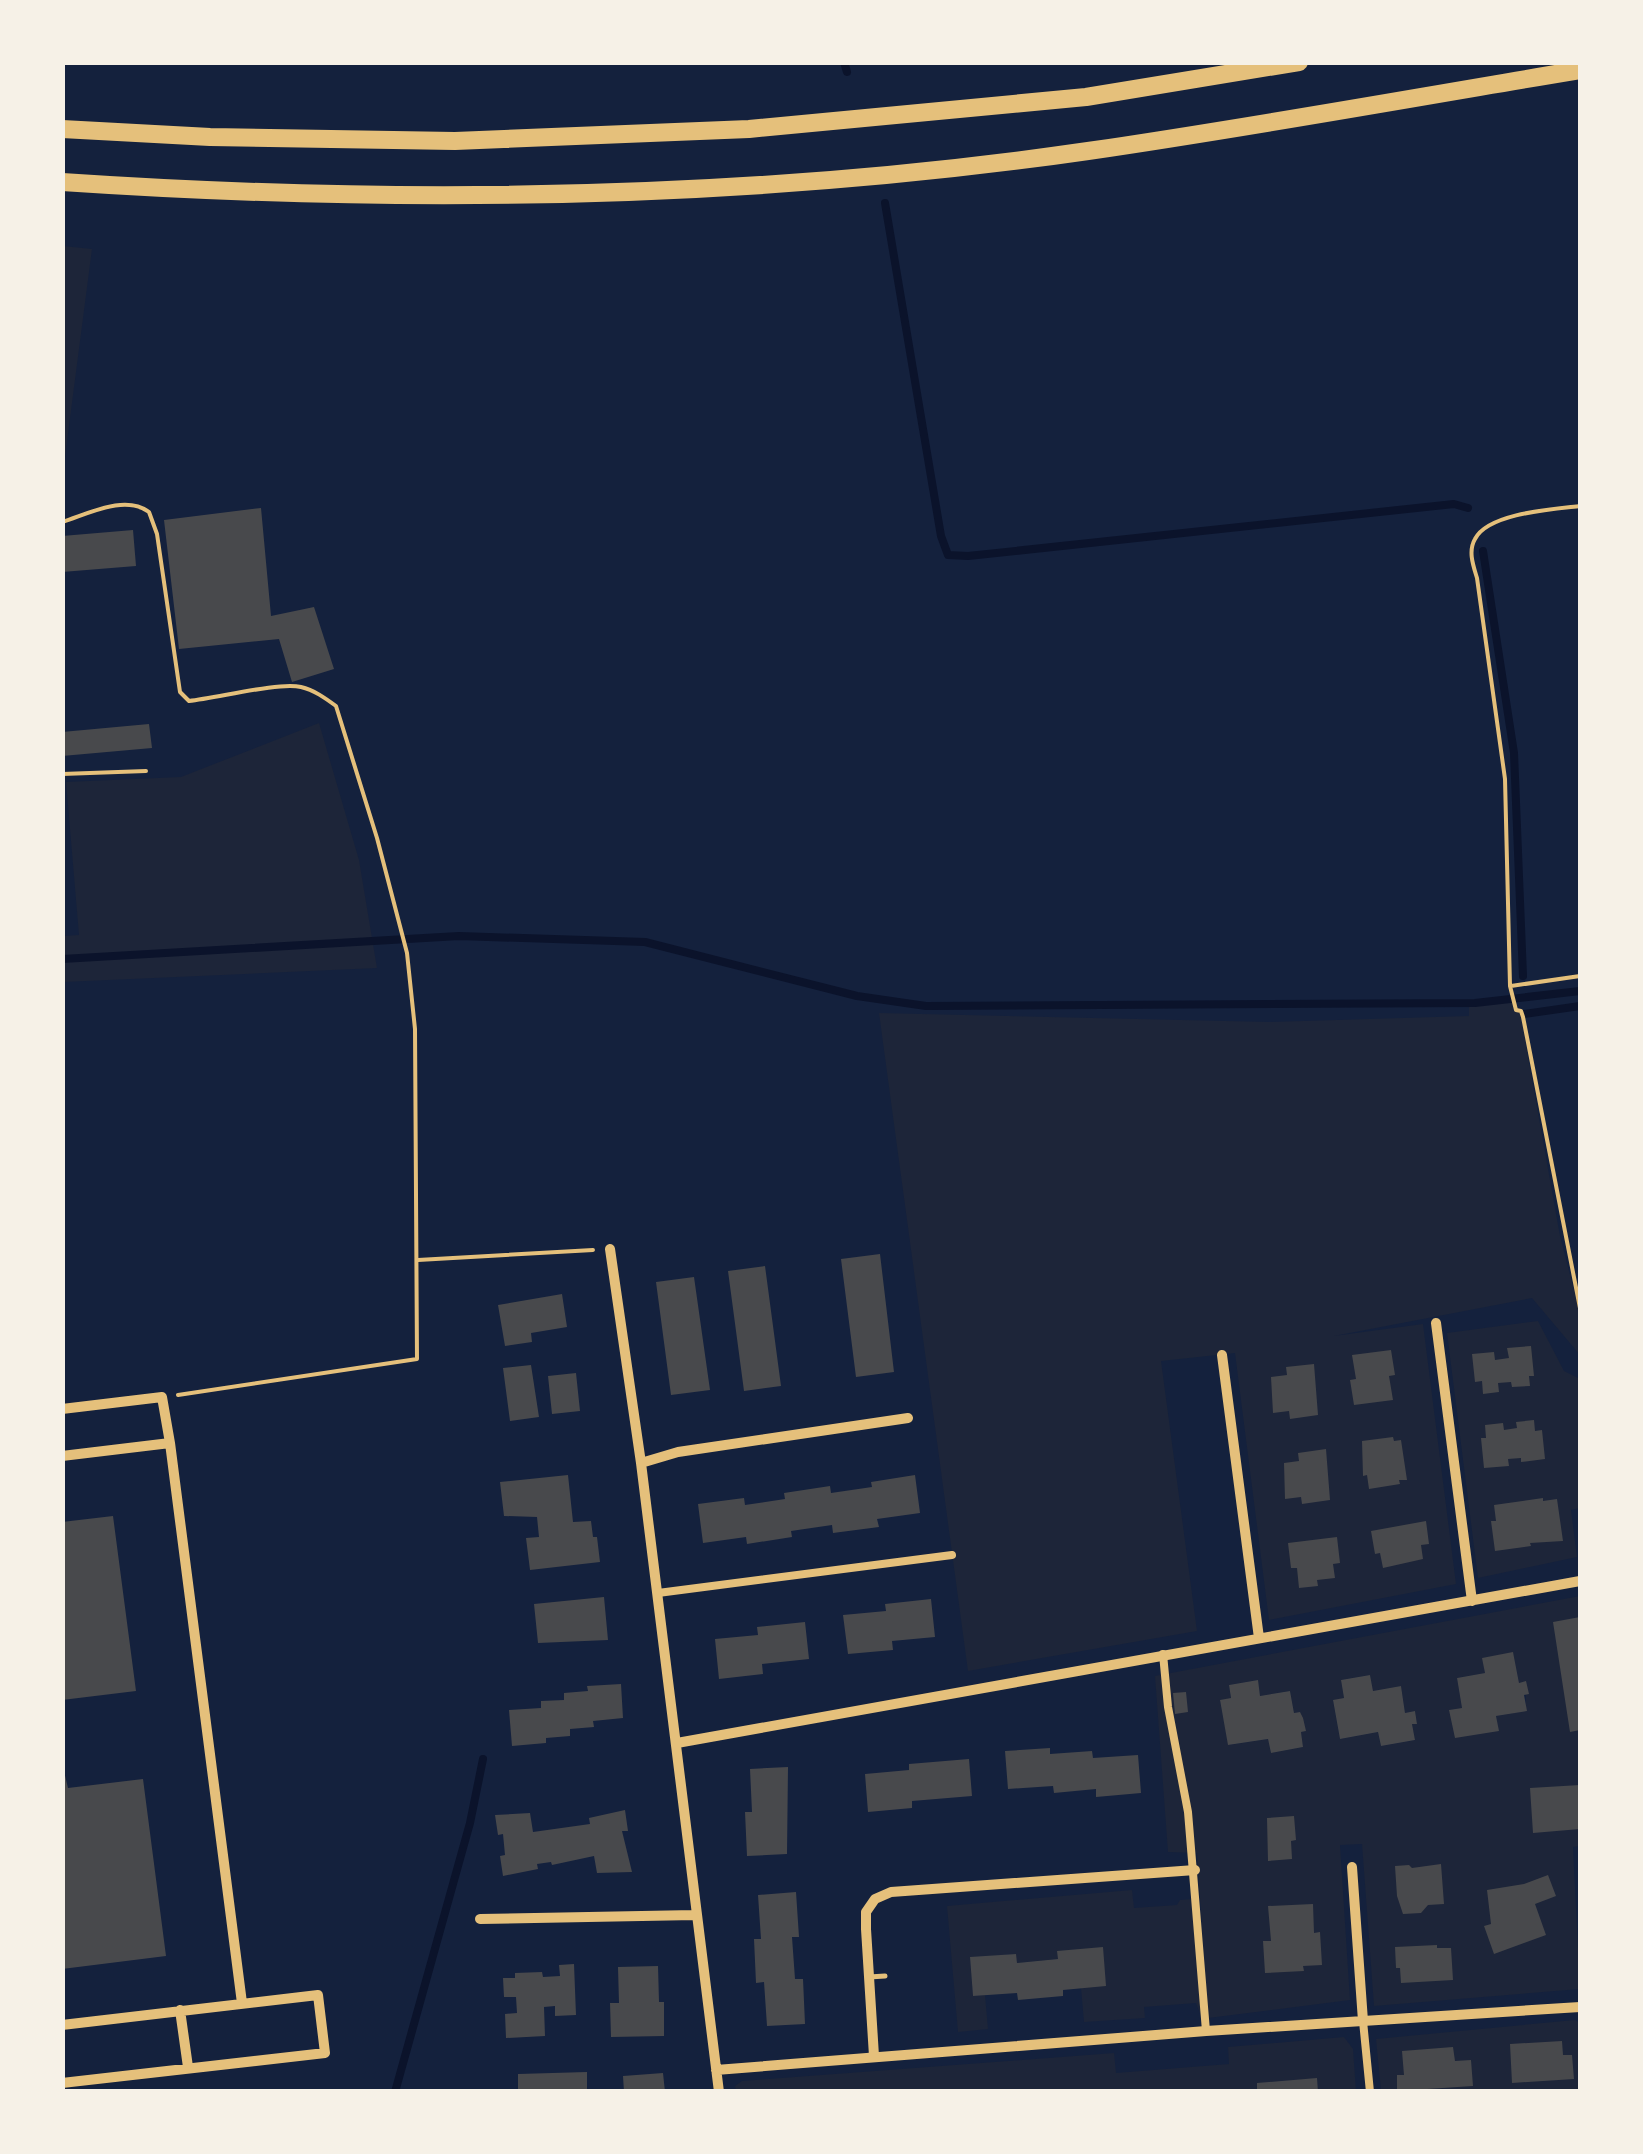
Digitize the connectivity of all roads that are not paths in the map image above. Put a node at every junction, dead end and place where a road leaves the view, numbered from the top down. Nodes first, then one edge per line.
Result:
1 (1299, 62) edge
2 (1580, 70) edge
3 (62, 129) edge
4 (62, 182) edge
5 (610, 1248) road end
6 (1436, 1323) dead end
7 (1222, 1355) dead end
8 (62, 1409) edge
9 (908, 1418) dead end
10 (170, 1443) junction
11 (62, 1456) edge
12 (641, 1463) junction
13 (952, 1555) dead end
14 (1580, 1581) edge
15 (658, 1593) junction
16 (1472, 1601) junction
17 (1258, 1638) junction
18 (1162, 1654) junction
19 (677, 1743) junction
20 (1352, 1867) dead end
21 (1195, 1870) junction
22 (695, 1915) junction
23 (480, 1919) dead end
24 (885, 1976) dead end
25 (869, 1977) junction
26 (242, 2003) junction
27 (1580, 2007) edge
28 (180, 2010) junction
29 (1364, 2021) junction
30 (62, 2024) edge
31 (1206, 2031) junction
32 (874, 2056) junction
33 (188, 2067) junction
34 (716, 2070) junction
35 (62, 2083) edge
36 (719, 2092) edge
37 (1370, 2092) edge

1 - 3 highway
2 - 4 highway
5 - 12 street
6 - 16 street
7 - 17 street
8 - 10 street
9 - 12 street
10 - 11 street
10 - 26 street
12 - 15 street
13 - 15 street
14 - 16 street
15 - 19 street
16 - 17 street
17 - 18 street
18 - 19 street
18 - 21 street
19 - 22 street
20 - 29 street
21 - 25 street
21 - 31 street
22 - 23 street
22 - 34 street
24 - 25 lane
25 - 32 street
26 - 28 street
26 - 33 street
27 - 29 street
28 - 30 street
28 - 33 street
29 - 31 street
29 - 37 street
31 - 32 street
32 - 34 street
33 - 35 street
34 - 36 street

